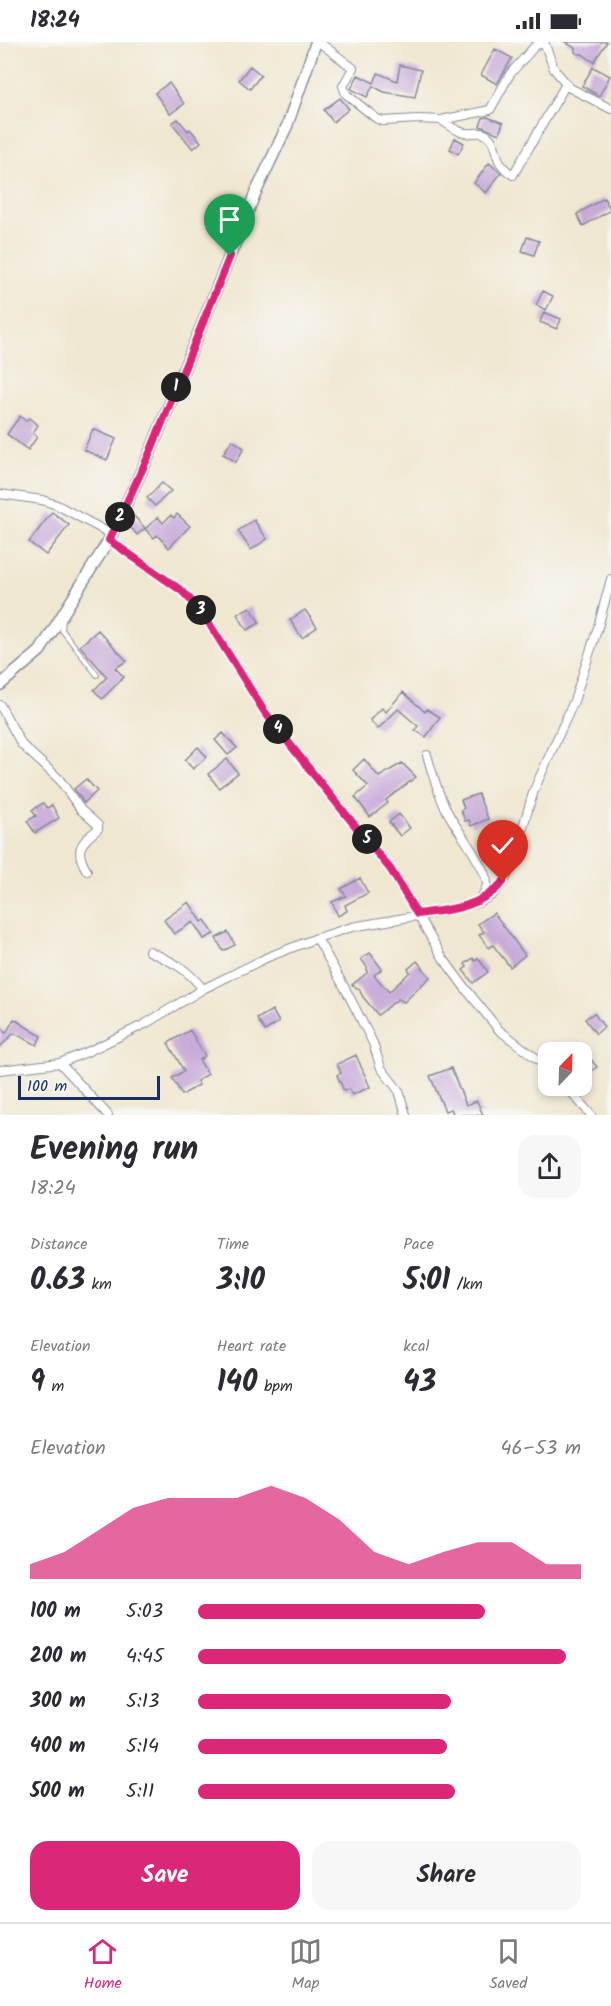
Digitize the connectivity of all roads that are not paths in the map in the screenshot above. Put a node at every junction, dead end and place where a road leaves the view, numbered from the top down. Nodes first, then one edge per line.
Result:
1 (318, 42) edge
2 (542, 42) edge
3 (566, 84) junction
4 (611, 109) edge
5 (441, 120) junction
6 (0, 494) edge
7 (110, 537) junction
8 (611, 579) edge
9 (63, 613) junction
10 (97, 675) dead end
11 (0, 685) edge
12 (0, 705) edge
13 (427, 755) dead end
14 (87, 871) dead end
15 (477, 903) junction
16 (417, 914) junction
17 (317, 938) junction
18 (149, 951) dead end
19 (203, 989) junction
20 (538, 1060) edge
21 (60, 1063) junction
22 (0, 1070) edge
23 (575, 1096) edge
24 (108, 1115) edge
25 (406, 1115) edge
26 (591, 1115) edge

1 - 5 street
1 - 7 street
2 - 3 street
2 - 5 street
3 - 4 street
3 - 5 street
6 - 7 street
7 - 9 street
7 - 16 street
8 - 15 street
9 - 10 lane
9 - 11 street
12 - 14 street
13 - 15 street
15 - 16 street
16 - 17 street
16 - 20 street
17 - 19 street
17 - 25 street
18 - 19 street
19 - 21 street
21 - 22 street
21 - 24 street
23 - 26 street

